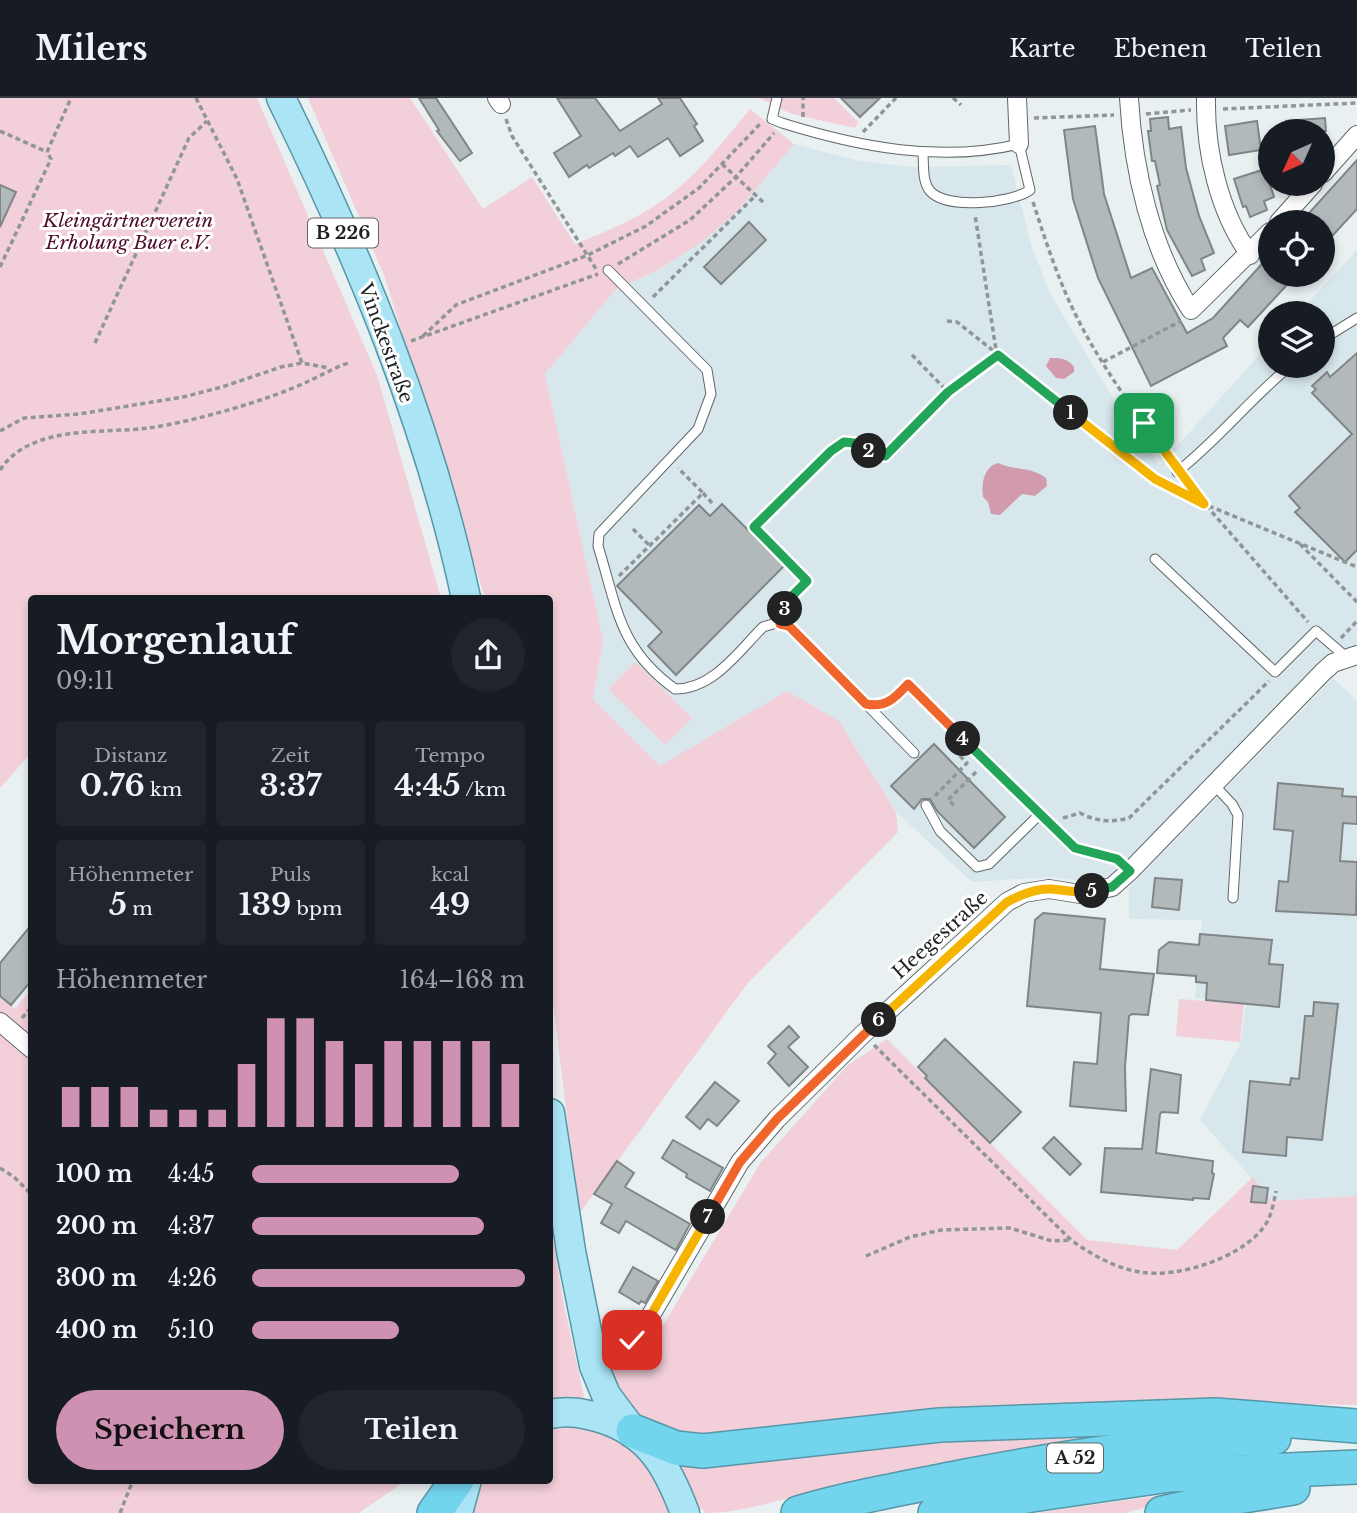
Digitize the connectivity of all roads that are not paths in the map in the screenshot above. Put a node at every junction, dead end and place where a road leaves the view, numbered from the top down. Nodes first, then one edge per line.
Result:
1 (281, 98) edge
2 (777, 98) edge
3 (1017, 98) edge
4 (1206, 104) edge
5 (1129, 106) edge
6 (1357, 135) edge
7 (1020, 144) junction
8 (923, 154) junction
9 (1335, 160) edge
10 (1302, 196) edge
11 (1290, 210) edge
12 (1258, 246) edge
13 (1250, 255) junction
14 (608, 270) road end
15 (1357, 318) edge
16 (1335, 332) edge
17 (1278, 378) edge
18 (1177, 472) road end
19 (1155, 559) dead end
20 (465, 595) edge
21 (1345, 653) edge
22 (866, 704) junction
23 (914, 752) dead end
24 (1214, 785) junction
25 (926, 805) road end
26 (1040, 814) junction
27 (1130, 871) junction
28 (1233, 898) dead end
29 (0, 1022) edge
30 (28, 1046) edge
31 (553, 1133) edge
32 (632, 1340) dead end
33 (553, 1414) edge
34 (1357, 1426) edge
35 (633, 1431) junction
36 (1357, 1436) edge
37 (1357, 1467) edge
38 (1357, 1477) edge
39 (454, 1484) edge
40 (466, 1484) edge
41 (434, 1513) edge
42 (457, 1513) edge
43 (685, 1513) edge
44 (798, 1513) edge
45 (936, 1513) edge
46 (1162, 1513) edge

1 - 20 main road, Vinckestraße / B 226
2 - 8 lane
3 - 7 street
4 - 13 street
5 - 13 street
6 - 9 street
7 - 8 lane
7 - 8 lane
10 - 11 street
12 - 13 street
14 - 22 lane
15 - 16 lane
17 - 18 lane
19 - 21 lane
21 - 24 street, Heegestraße
22 - 23 lane
22 - 26 lane
24 - 27 street, Heegestraße
24 - 28 lane
25 - 26 lane
26 - 27 lane
27 - 32 street, Heegestraße
29 - 30 street
31 - 35 main road
33 - 35 main road
34 - 35 highway
35 - 43 main road
36 - 44 highway, A 52
37 - 45 highway, A 52
38 - 46 highway
39 - 41 highway
40 - 42 main road

